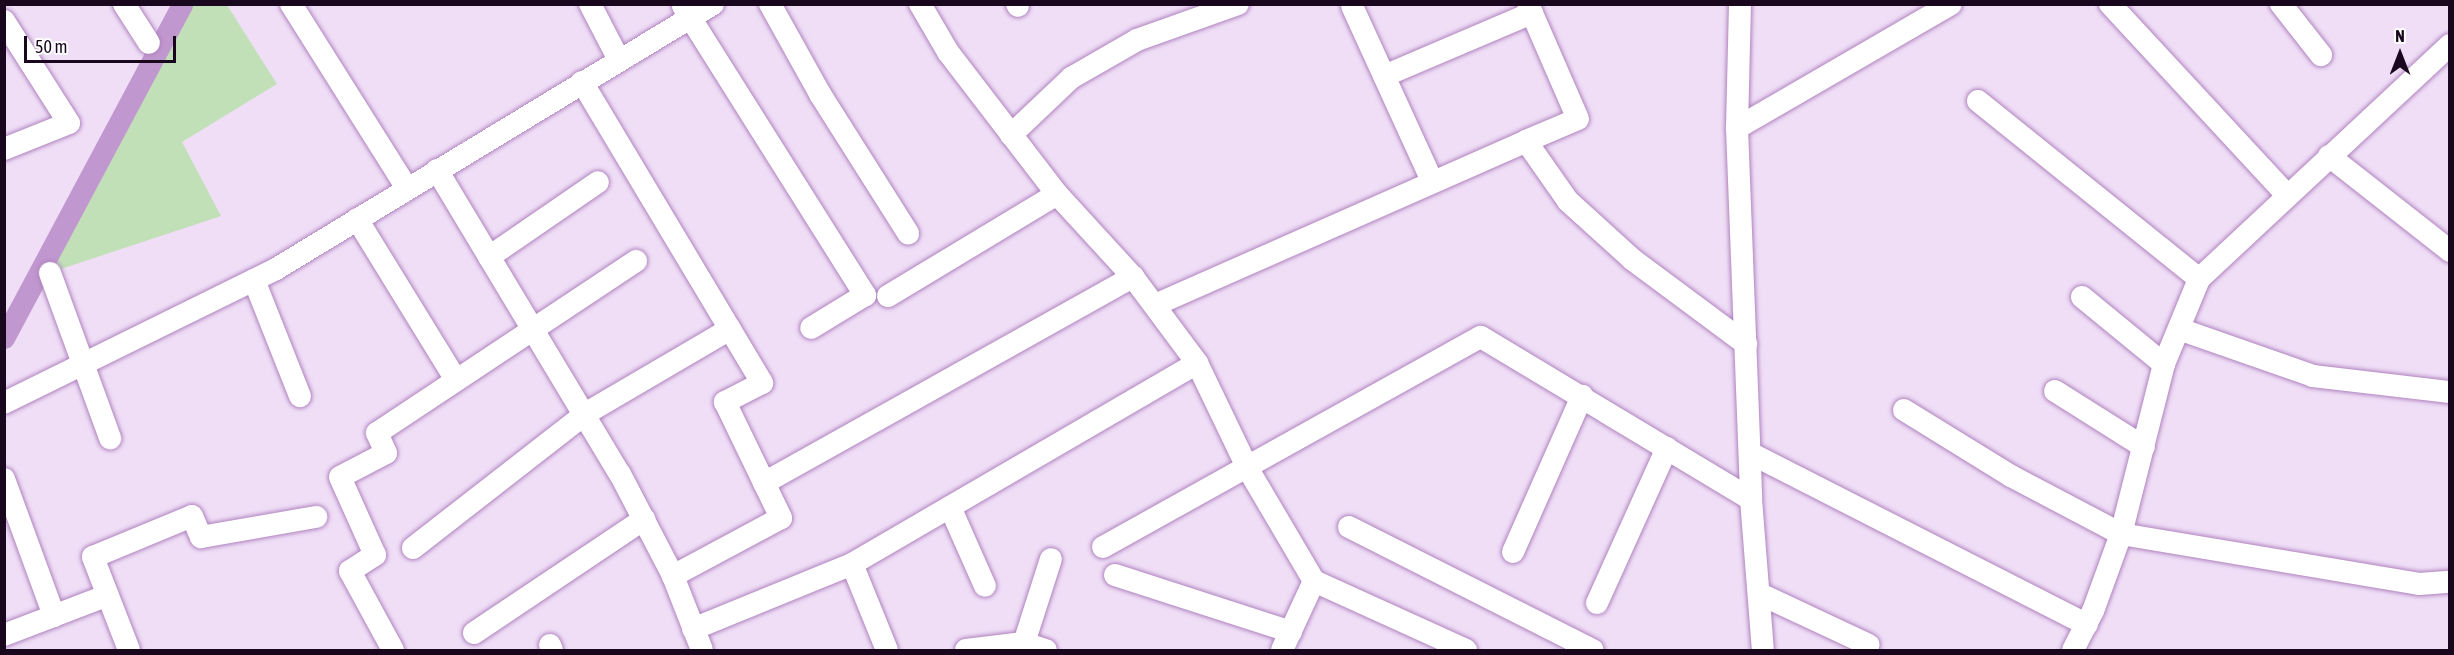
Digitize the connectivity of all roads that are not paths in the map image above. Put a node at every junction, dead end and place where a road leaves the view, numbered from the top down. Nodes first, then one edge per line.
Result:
1 (124, 4) edge
2 (291, 4) edge
3 (590, 4) edge
4 (713, 4) edge
5 (770, 4) edge
6 (920, 4) edge
7 (1238, 4) edge
8 (1740, 4) edge
9 (1951, 4) edge
10 (2110, 4) edge
11 (2281, 4) edge
12 (1352, 6) dead end
13 (1530, 9) edge
14 (686, 11) edge
15 (4, 21) edge
16 (149, 43) dead end
17 (2450, 45) edge
18 (2321, 55) dead end
19 (619, 60) junction
20 (1384, 76) junction
21 (582, 82) junction
22 (1978, 101) dead end
23 (1737, 128) junction
24 (1011, 135) junction
25 (1526, 141) junction
26 (4, 148) edge
27 (2329, 156) junction
28 (437, 170) junction
29 (1432, 181) junction
30 (598, 182) dead end
31 (407, 188) junction
32 (1057, 194) junction
33 (2286, 195) junction
34 (357, 219) junction
35 (908, 233) dead end
36 (2450, 251) edge
37 (489, 257) junction
38 (636, 261) dead end
39 (50, 273) dead end
40 (1133, 277) junction
41 (2199, 279) junction
42 (254, 280) junction
43 (888, 296) dead end
44 (2082, 297) dead end
45 (1155, 305) junction
46 (811, 328) dead end
47 (533, 329) junction
48 (730, 329) junction
49 (2179, 329) junction
50 (1746, 344) junction
51 (1197, 363) junction
52 (83, 364) junction
53 (2164, 364) junction
54 (456, 381) junction
55 (2055, 391) dead end
56 (2450, 392) edge
57 (300, 396) dead end
58 (1582, 396) junction
59 (4, 403) edge
60 (1904, 410) dead end
61 (585, 414) junction
62 (110, 438) dead end
63 (2144, 447) junction
64 (1667, 448) junction
65 (1750, 453) junction
66 (1248, 469) junction
67 (4, 479) edge
68 (764, 483) junction
69 (1751, 499) junction
70 (950, 507) junction
71 (11, 517) edge
72 (316, 517) dead end
73 (644, 519) junction
74 (1349, 527) dead end
75 (2121, 534) junction
76 (1103, 547) dead end
77 (413, 548) dead end
78 (1513, 552) dead end
79 (1051, 559) dead end
80 (852, 564) junction
81 (1115, 574) dead end
82 (673, 576) junction
83 (1314, 581) junction
84 (2450, 582) edge
85 (985, 586) dead end
86 (1760, 594) junction
87 (108, 595) junction
88 (1597, 603) dead end
89 (54, 615) junction
90 (2087, 625) junction
91 (693, 629) junction
92 (474, 633) dead end
93 (4, 635) edge
94 (1024, 643) junction
95 (1288, 645) edge
96 (1869, 645) dead end
97 (129, 651) edge
98 (393, 651) edge
99 (702, 651) edge
100 (887, 651) edge
101 (966, 651) edge
102 (1046, 651) edge
103 (1466, 651) edge
104 (1593, 651) edge
105 (1763, 651) edge
106 (2073, 651) edge

1 - 16 street
2 - 31 street
3 - 19 street
4 - 14 street
5 - 35 street
6 - 24 street
7 - 24 street
8 - 23 street
9 - 23 street
10 - 33 street
11 - 18 street
12 - 20 street
13 - 20 street
13 - 25 street
14 - 19 street
14 - 46 street
15 - 26 street
17 - 27 street
19 - 21 street
20 - 29 street
21 - 28 street
21 - 48 street
22 - 41 street
23 - 50 street
24 - 32 street
25 - 29 street
25 - 50 street
27 - 33 street
27 - 36 street
28 - 31 street
28 - 37 street
29 - 45 street
30 - 37 street
31 - 34 street
32 - 40 street
32 - 43 street
33 - 41 street
34 - 42 street
34 - 54 street
37 - 47 street
38 - 47 street
39 - 52 street
40 - 45 street
40 - 68 street
41 - 49 street
42 - 52 street
42 - 57 street
44 - 53 street
45 - 51 street
47 - 54 street
47 - 61 street
48 - 61 street
48 - 68 street
49 - 53 street
49 - 56 street
50 - 65 street
51 - 66 street
51 - 70 street
52 - 59 street
52 - 62 street
53 - 63 street
54 - 98 street
55 - 63 street
58 - 64 street
58 - 66 street
58 - 78 street
60 - 75 street
61 - 73 street
61 - 77 street
63 - 75 street
64 - 69 street
64 - 88 street
65 - 69 street
65 - 90 street
66 - 76 street
66 - 83 street
67 - 71 street
68 - 82 street
69 - 86 street
70 - 80 street
70 - 85 street
71 - 89 street
72 - 87 street
73 - 82 street
73 - 92 street
74 - 104 street
75 - 84 street
75 - 90 street
79 - 94 street
80 - 91 street
80 - 100 street
81 - 95 street
82 - 91 street
83 - 95 street
83 - 103 street
86 - 96 street
86 - 105 street
87 - 89 street
87 - 97 street
89 - 93 street
90 - 106 street
91 - 99 street
94 - 101 street
94 - 102 street

